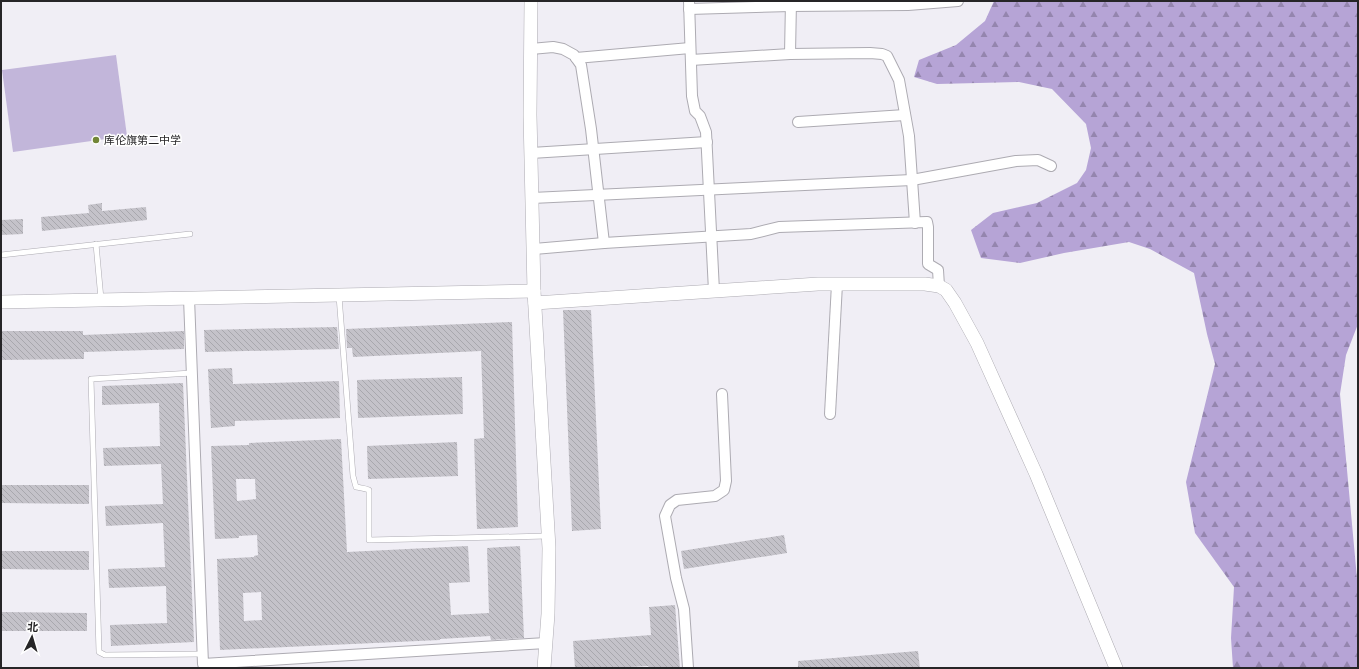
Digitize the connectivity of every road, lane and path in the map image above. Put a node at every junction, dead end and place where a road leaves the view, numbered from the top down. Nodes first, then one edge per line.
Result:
1 (532, 1) edge
2 (958, 1) edge
3 (791, 3) edge
4 (689, 5) edge
5 (690, 48) junction
6 (531, 49) junction
7 (790, 54) junction
8 (576, 58) junction
9 (690, 60) junction
10 (905, 115) junction
11 (798, 122) dead end
12 (707, 142) junction
13 (593, 149) junction
14 (531, 154) junction
15 (1051, 166) dead end
16 (912, 180) junction
17 (709, 189) junction
18 (598, 194) junction
19 (532, 198) junction
20 (915, 223) junction
21 (190, 234) dead end
22 (711, 236) junction
23 (604, 243) junction
24 (96, 244) junction
25 (534, 249) junction
26 (1, 254) edge
27 (837, 284) junction
28 (939, 286) junction
29 (714, 291) junction
30 (339, 295) junction
31 (535, 297) junction
32 (189, 298) junction
33 (102, 300) junction
34 (1, 302) edge
35 (192, 373) junction
36 (722, 394) dead end
37 (830, 414) dead end
38 (548, 536) junction
39 (546, 643) junction
40 (202, 654) junction
41 (544, 668) edge
42 (688, 668) edge
43 (1116, 668) edge

1 - 6 street
2 - 3 street
3 - 4 street
3 - 7 street
4 - 5 street
5 - 8 street
5 - 9 street
6 - 8 street
6 - 14 street
7 - 9 street
7 - 10 street
8 - 13 street
9 - 12 street
10 - 11 street
10 - 16 street
12 - 13 street
12 - 17 street
13 - 14 street
13 - 18 street
14 - 19 street
15 - 16 street
16 - 17 street
16 - 20 street
17 - 18 street
17 - 22 street
18 - 19 street
18 - 23 street
19 - 25 street
20 - 22 street
20 - 28 street
21 - 24 lane
22 - 23 street
22 - 29 street
23 - 25 street
24 - 26 lane
24 - 33 lane
25 - 31 street
27 - 28 street
27 - 29 street
27 - 37 street
28 - 43 street
29 - 31 street
30 - 31 street
30 - 32 street
30 - 38 lane
31 - 38 street
32 - 33 street
32 - 35 street
33 - 34 street
35 - 40 street
35 - 40 lane
36 - 42 street
38 - 39 street
39 - 40 street
39 - 41 street

